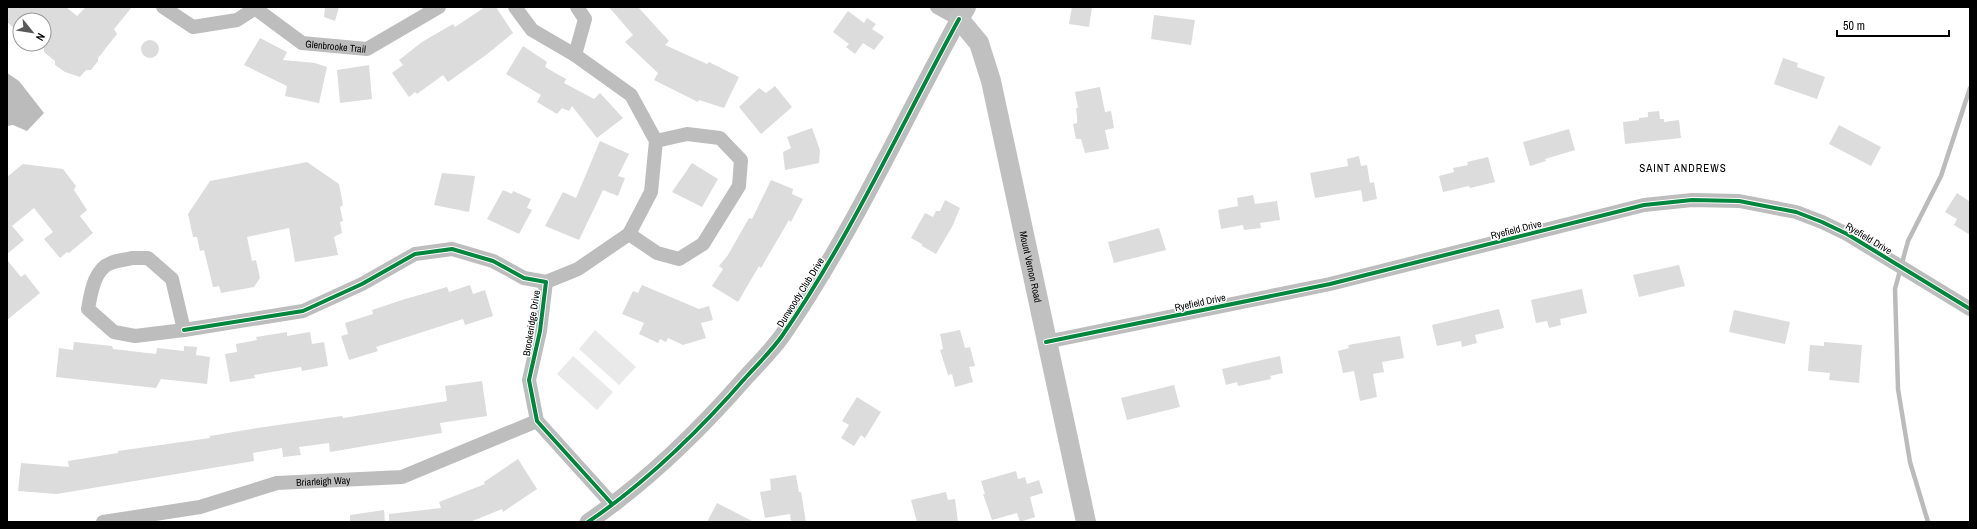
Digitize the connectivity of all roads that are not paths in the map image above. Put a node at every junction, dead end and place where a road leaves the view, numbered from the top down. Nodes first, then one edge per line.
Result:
1 (163, 7) edge
2 (439, 7) edge
3 (515, 7) edge
4 (578, 7) edge
5 (937, 7) edge
6 (257, 8) edge
7 (963, 13) edge
8 (574, 55) junction
9 (656, 141) junction
10 (629, 234) junction
11 (546, 282) junction
12 (1970, 309) edge
13 (184, 330) junction
14 (1046, 342) junction
15 (537, 421) junction
16 (612, 504) junction
17 (103, 522) edge
18 (588, 522) edge
19 (1086, 522) edge

1 - 6 street
2 - 6 street, Glenbrooke Trail
3 - 8 street
4 - 8 street
5 - 7 street
7 - 14 main road, Mount Vernon Road
7 - 16 street, Dunwoody Club Drive
8 - 9 street
9 - 10 street
9 - 10 street
10 - 11 street
11 - 13 street, Brookeridge Drive
11 - 15 street, Brookeridge Drive
12 - 14 street, Ryefield Drive
13 - 13 street
14 - 19 main road, Mount Vernon Road
15 - 16 street
15 - 17 street, Briarleigh Way
16 - 18 street, Dunwoody Club Drive

